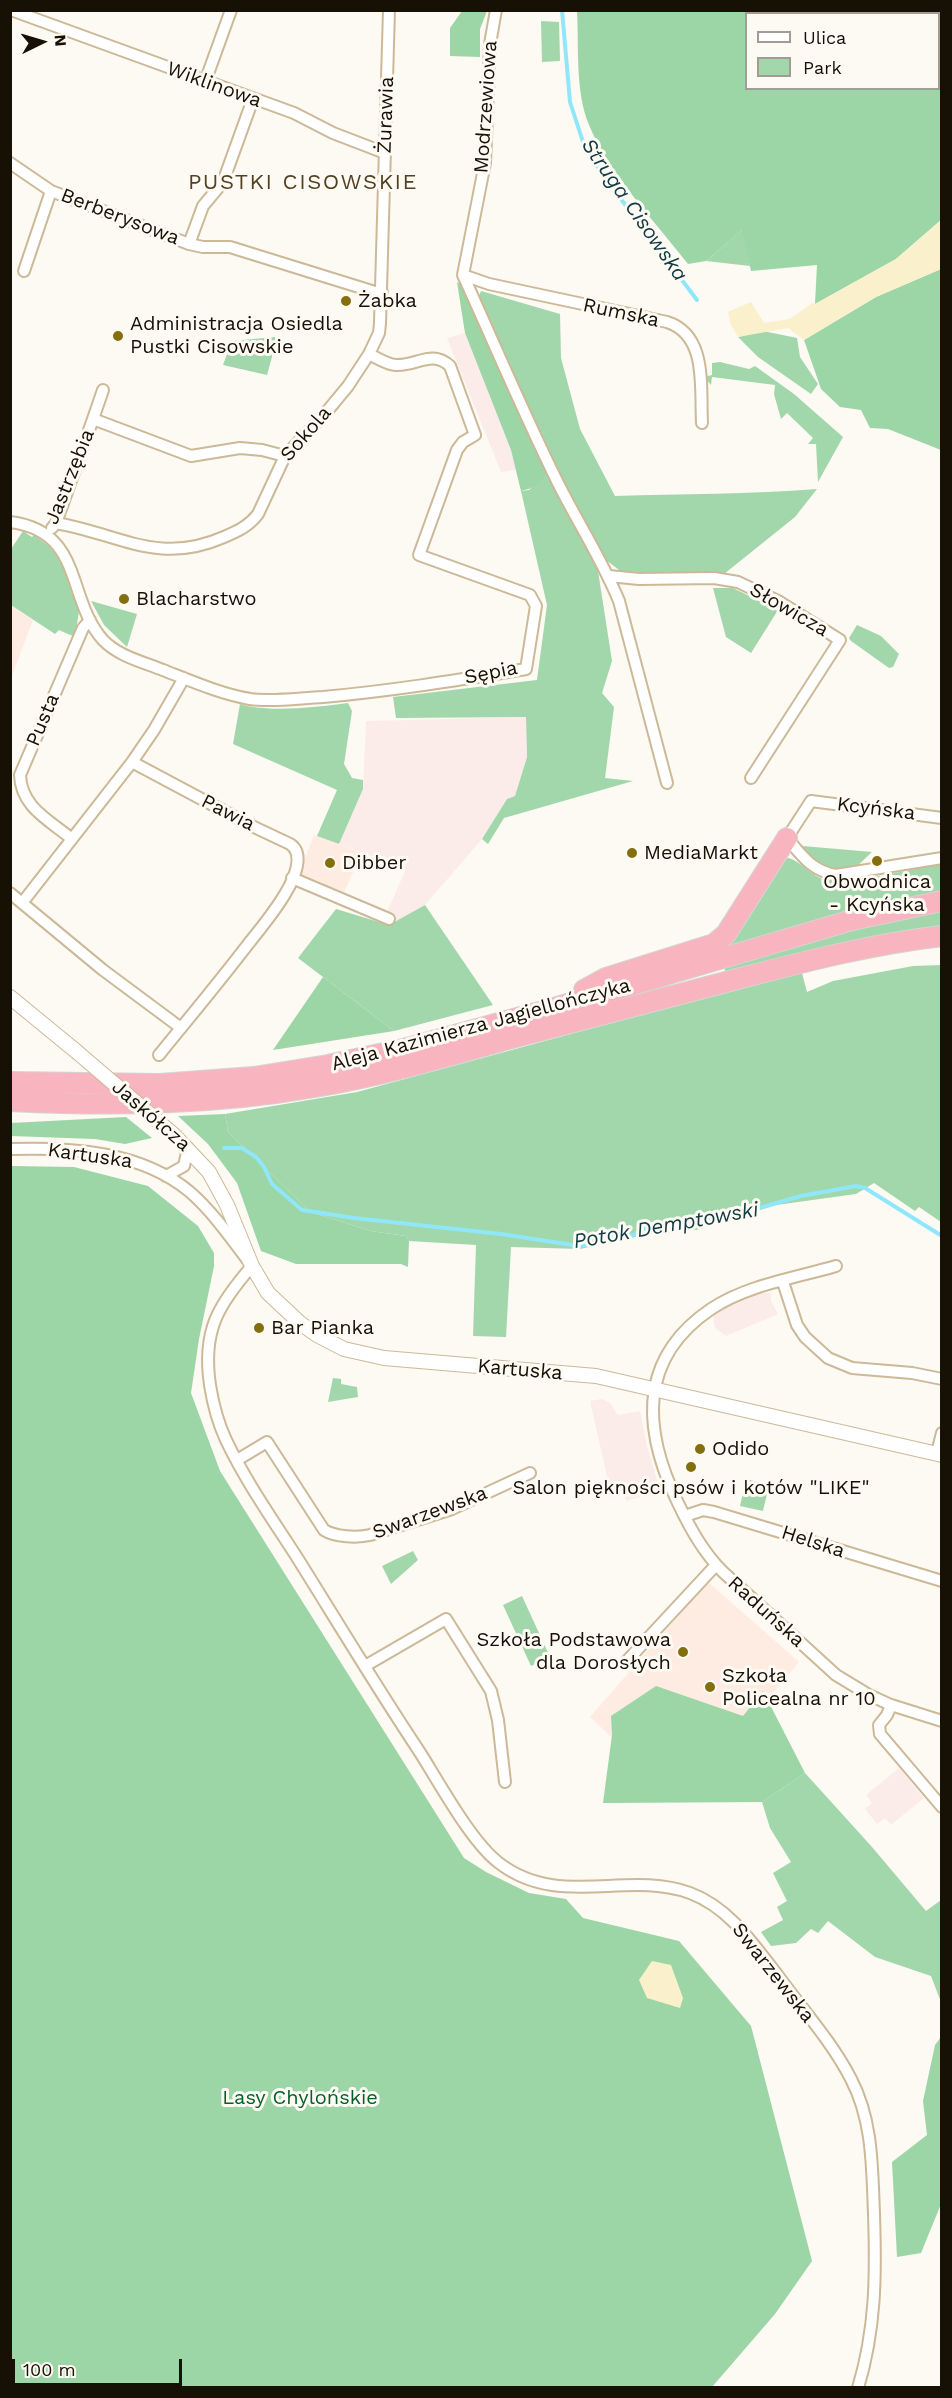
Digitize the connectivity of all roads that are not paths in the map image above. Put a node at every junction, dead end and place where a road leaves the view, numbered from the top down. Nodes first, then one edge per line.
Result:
1 (11, 10) edge
2 (231, 10) edge
3 (389, 10) edge
4 (496, 10) edge
5 (43, 16) edge
6 (205, 82) junction
7 (253, 99) junction
8 (385, 153) junction
9 (10, 163) edge
10 (51, 191) junction
11 (189, 244) junction
12 (24, 271) dead end
13 (463, 274) junction
14 (382, 292) junction
15 (369, 354) junction
16 (103, 390) dead end
17 (93, 419) junction
18 (702, 423) dead end
19 (285, 456) junction
20 (10, 522) edge
21 (56, 523) junction
22 (46, 535) junction
23 (609, 576) junction
24 (90, 620) junction
25 (184, 678) junction
26 (132, 762) junction
27 (751, 778) dead end
28 (667, 783) dead end
29 (942, 818) edge
30 (787, 838) junction
31 (72, 839) junction
32 (942, 858) edge
33 (292, 878) junction
34 (10, 893) edge
35 (942, 901) edge
36 (22, 903) junction
37 (389, 919) dead end
38 (942, 936) edge
39 (10, 997) edge
40 (550, 1009) junction
41 (181, 1028) junction
42 (159, 1055) dead end
43 (10, 1082) edge
44 (10, 1101) edge
45 (188, 1148) junction
46 (10, 1149) edge
47 (166, 1176) junction
48 (252, 1266) junction
49 (836, 1266) dead end
50 (783, 1282) junction
51 (942, 1379) edge
52 (656, 1388) junction
53 (942, 1433) edge
54 (939, 1454) edge
55 (237, 1460) junction
56 (530, 1473) dead end
57 (684, 1516) junction
58 (716, 1565) junction
59 (942, 1581) edge
60 (625, 1663) dead end
61 (364, 1666) junction
62 (891, 1705) junction
63 (942, 1721) edge
64 (505, 1782) dead end
65 (942, 1807) edge
66 (858, 2388) edge

1 - 5 street, Wiklinowa
2 - 6 street
3 - 8 street, Żurawia
4 - 13 street, Modrzewiowa
5 - 6 street, Wiklinowa
6 - 7 street, Wiklinowa
7 - 8 street, Wiklinowa
7 - 11 street, Berberysowa
8 - 14 street, Żurawia
9 - 10 street, Berberysowa
10 - 11 street, Berberysowa
10 - 12 street
11 - 14 street, Berberysowa
13 - 18 street, Rumska
13 - 23 street
14 - 15 street, Sokola
15 - 19 street, Sokola
15 - 25 street, Sępia
16 - 17 street, Jastrzębia
17 - 19 street, Jastrzębia
17 - 21 street, Jastrzębia
19 - 21 street, Sokola
20 - 22 street
21 - 22 street, Jastrzębia
22 - 24 street, Sępia
23 - 27 street, Słowicza
23 - 28 street
24 - 25 street, Sępia
24 - 31 street, Pusta
25 - 26 street
26 - 31 street
26 - 33 street, Pawia
29 - 30 street, Kcyńska
30 - 32 street
30 - 40 highway
31 - 36 street
33 - 37 street
33 - 41 street, Pawia
34 - 36 street
35 - 40 highway, Aleja Kazimierza Jagiellończyka
36 - 41 street
38 - 44 highway, Aleja Kazimierza Jagiellończyka
39 - 45 street, Jaskółcza, bridge
40 - 43 highway, Aleja Kazimierza Jagiellończyka
41 - 42 street, Pawia
45 - 47 street
45 - 48 street, Jaskółcza
46 - 47 street, Kartuska
47 - 48 street, Kartuska
48 - 52 street, Kartuska
48 - 55 street, Swarzewska
49 - 50 street, Raduńska
50 - 51 street
50 - 52 street, Raduńska
52 - 54 street, Kartuska
52 - 57 street, Raduńska
53 - 54 street
55 - 56 street, Swarzewska
55 - 61 street, Swarzewska
57 - 58 street, Raduńska
57 - 59 street, Helska
58 - 60 street, Raduńska
58 - 62 street, Raduńska
61 - 64 street
61 - 66 street, Swarzewska
62 - 63 street, Raduńska
62 - 65 street

